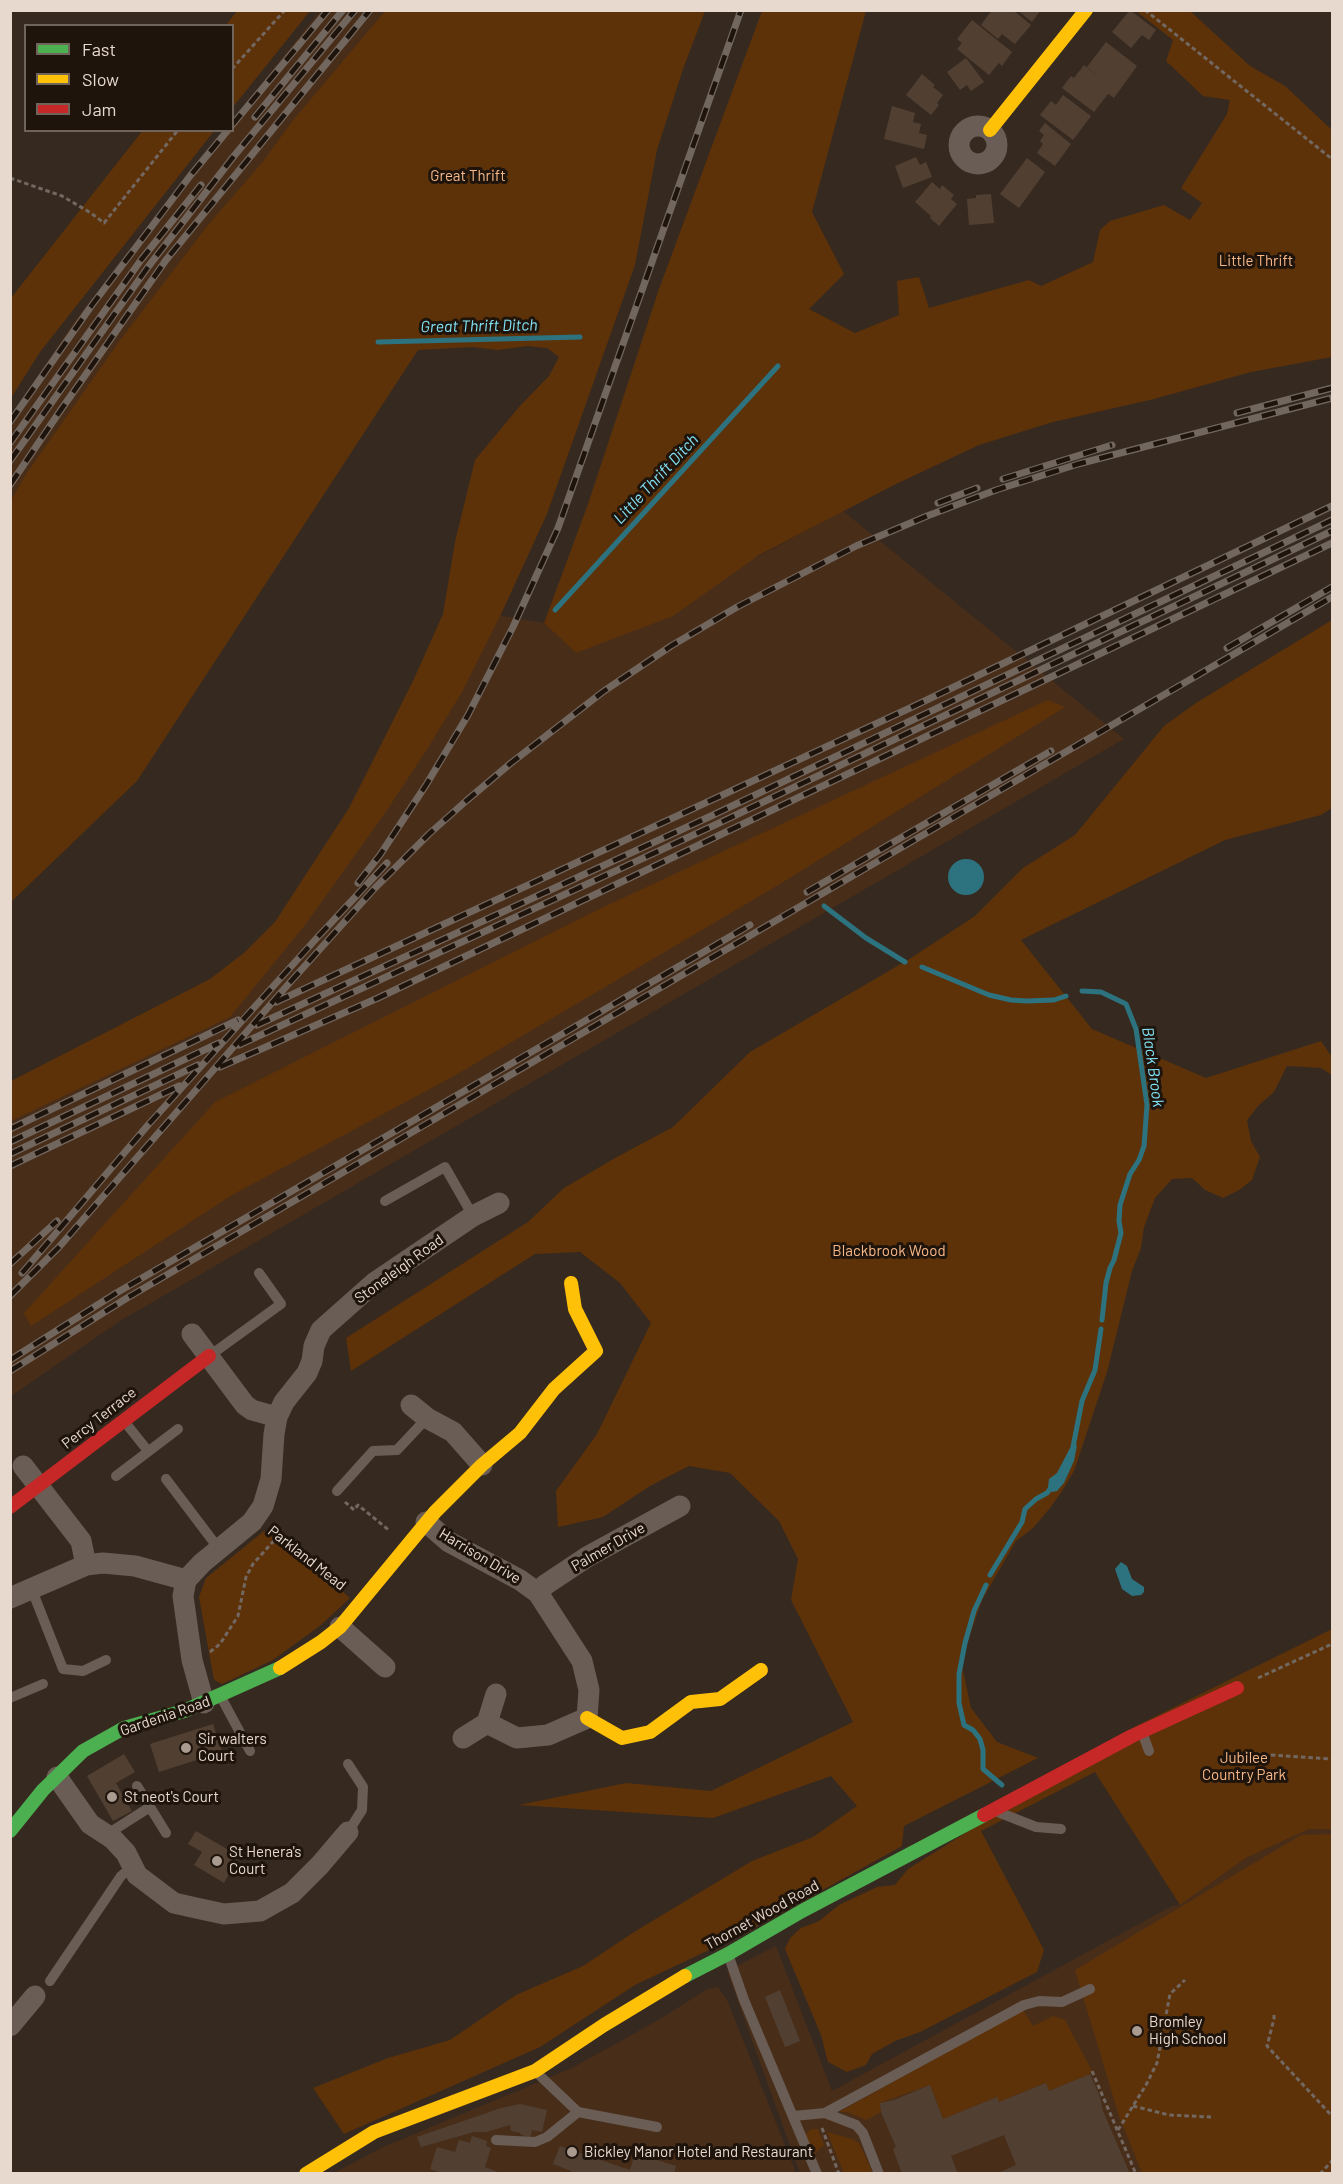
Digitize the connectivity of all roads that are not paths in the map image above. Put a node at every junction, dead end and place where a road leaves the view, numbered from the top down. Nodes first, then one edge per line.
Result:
1 (1086, 10) edge
2 (990, 130) dead end
3 (385, 1201) dead end
4 (499, 1203) dead end
5 (473, 1216) junction
6 (259, 1273) dead end
7 (572, 1283) dead end
8 (192, 1334) dead end
9 (209, 1356) junction
10 (419, 1412) joint
11 (277, 1417) junction
12 (123, 1420) junction
13 (178, 1429) dead end
14 (148, 1451) junction
15 (482, 1465) junction
16 (24, 1466) dead end
17 (116, 1476) dead end
18 (166, 1479) dead end
19 (38, 1487) junction
20 (337, 1491) road end
21 (680, 1506) dead end
22 (10, 1507) edge
23 (257, 1516) joint
24 (426, 1522) junction
25 (219, 1549) junction
26 (86, 1565) junction
27 (186, 1580) junction
28 (32, 1590) junction
29 (538, 1593) junction
30 (10, 1599) edge
31 (340, 1627) junction
32 (106, 1660) dead end
33 (386, 1667) dead end
34 (761, 1670) dead end
35 (43, 1684) dead end
36 (1237, 1688) road end
37 (496, 1694) dead end
38 (10, 1698) edge
39 (212, 1700) junction
40 (587, 1718) junction
41 (487, 1723) junction
42 (1142, 1731) junction
43 (463, 1738) dead end
44 (250, 1751) dead end
45 (1149, 1751) dead end
46 (348, 1764) dead end
47 (57, 1777) junction
48 (137, 1786) dead end
49 (150, 1807) junction
50 (992, 1810) junction
51 (1061, 1829) dead end
52 (10, 1831) edge
53 (348, 1832) joint
54 (166, 1833) dead end
55 (106, 1835) junction
56 (133, 1866) junction
57 (728, 1954) junction
58 (43, 1988) joint
59 (1090, 1989) dead end
60 (10, 2026) edge
61 (535, 2071) junction
62 (578, 2112) junction
63 (825, 2113) junction
64 (794, 2116) junction
65 (657, 2127) dead end
66 (496, 2140) dead end
67 (306, 2174) edge
68 (817, 2174) edge
69 (879, 2174) edge

1 - 2 street
3 - 5 lane
4 - 5 street, Stoneleigh Road
5 - 11 street, Stoneleigh Road
6 - 9 lane
7 - 15 street, Gardenia Road
8 - 9 street
9 - 11 street
9 - 12 street, Percy Terrace
10 - 15 street
10 - 20 lane
11 - 23 street, Stoneleigh Road
12 - 14 lane
12 - 19 street, Percy Terrace
13 - 14 lane
14 - 17 lane
15 - 24 street, Gardenia Road
16 - 19 street
18 - 25 lane
19 - 22 street, Percy Terrace
19 - 26 street
21 - 29 street, Palmer Drive
23 - 25 street, Parkland Mead
24 - 29 street, Harrison Drive
24 - 31 street, Gardenia Road
25 - 27 street, Parkland Mead
26 - 27 street
26 - 28 street
27 - 39 street
28 - 30 street
28 - 32 lane
29 - 40 street, Harrison Drive
31 - 33 street
31 - 39 street, Gardenia Road
34 - 40 street
35 - 38 lane
36 - 42 street, Thornet Wood Road
37 - 41 street
39 - 44 lane
39 - 47 street, Gardenia Road
40 - 41 street
41 - 43 street
42 - 45 lane
42 - 50 street, Thornet Wood Road
46 - 53 lane
47 - 52 street, Gardenia Road
47 - 55 street
48 - 49 lane
49 - 54 lane
49 - 55 lane
50 - 51 lane
50 - 57 street, Thornet Wood Road
53 - 56 street
55 - 56 street
56 - 58 lane
57 - 61 street, Thornet Wood Road
57 - 64 lane
58 - 60 street
59 - 63 lane
61 - 62 lane
61 - 67 street, Thornet Wood Road
62 - 65 lane
62 - 66 lane
63 - 64 lane
63 - 69 lane
64 - 68 lane

